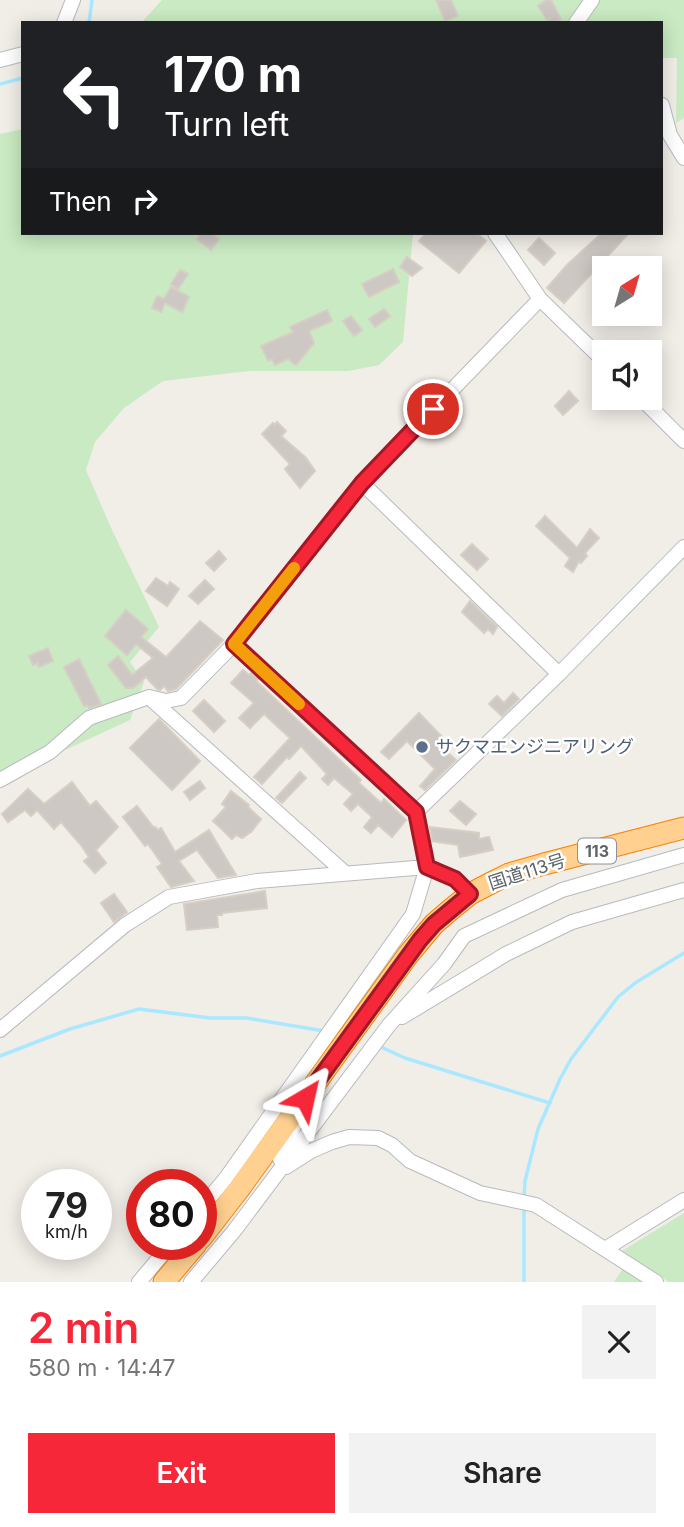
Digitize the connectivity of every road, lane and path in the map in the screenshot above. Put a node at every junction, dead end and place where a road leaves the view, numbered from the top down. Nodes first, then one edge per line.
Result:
1 (73, 0) edge
2 (592, 0) edge
3 (65, 21) edge
4 (579, 21) edge
5 (21, 55) edge
6 (0, 60) edge
7 (663, 109) edge
8 (684, 158) edge
9 (496, 235) edge
10 (540, 299) junction
11 (592, 349) edge
12 (653, 410) edge
13 (684, 441) edge
14 (362, 483) junction
15 (684, 547) edge
16 (234, 644) junction
17 (559, 674) junction
18 (149, 697) junction
19 (0, 780) edge
20 (416, 812) junction
21 (684, 828) edge
22 (684, 855) edge
23 (427, 867) junction
24 (345, 873) junction
25 (684, 890) edge
26 (470, 894) junction
27 (389, 1025) junction
28 (0, 1030) edge
29 (291, 1118) junction
30 (279, 1171) junction
31 (217, 1189) edge
32 (684, 1200) edge
33 (217, 1217) edge
34 (605, 1249) junction
35 (158, 1260) edge
36 (183, 1260) edge
37 (139, 1282) edge
38 (164, 1282) edge
39 (191, 1282) edge
40 (656, 1282) edge

1 - 3 street
2 - 4 street
5 - 6 street
7 - 8 street
9 - 10 street
10 - 11 street
10 - 14 street
12 - 13 street
14 - 16 street
14 - 17 street
15 - 17 street
16 - 18 street
16 - 20 street
17 - 20 street
18 - 19 street
18 - 24 street
20 - 23 street
21 - 26 highway, 国道113号 / 113
22 - 27 street
23 - 24 street
23 - 26 street
23 - 31 street
24 - 28 street
25 - 27 street
26 - 29 highway, 国道113号 / 113
27 - 30 street
29 - 30 street
29 - 33 highway, 国道113号 / 113
30 - 34 street
30 - 39 street
32 - 34 street
34 - 40 street
35 - 37 street
36 - 38 highway

